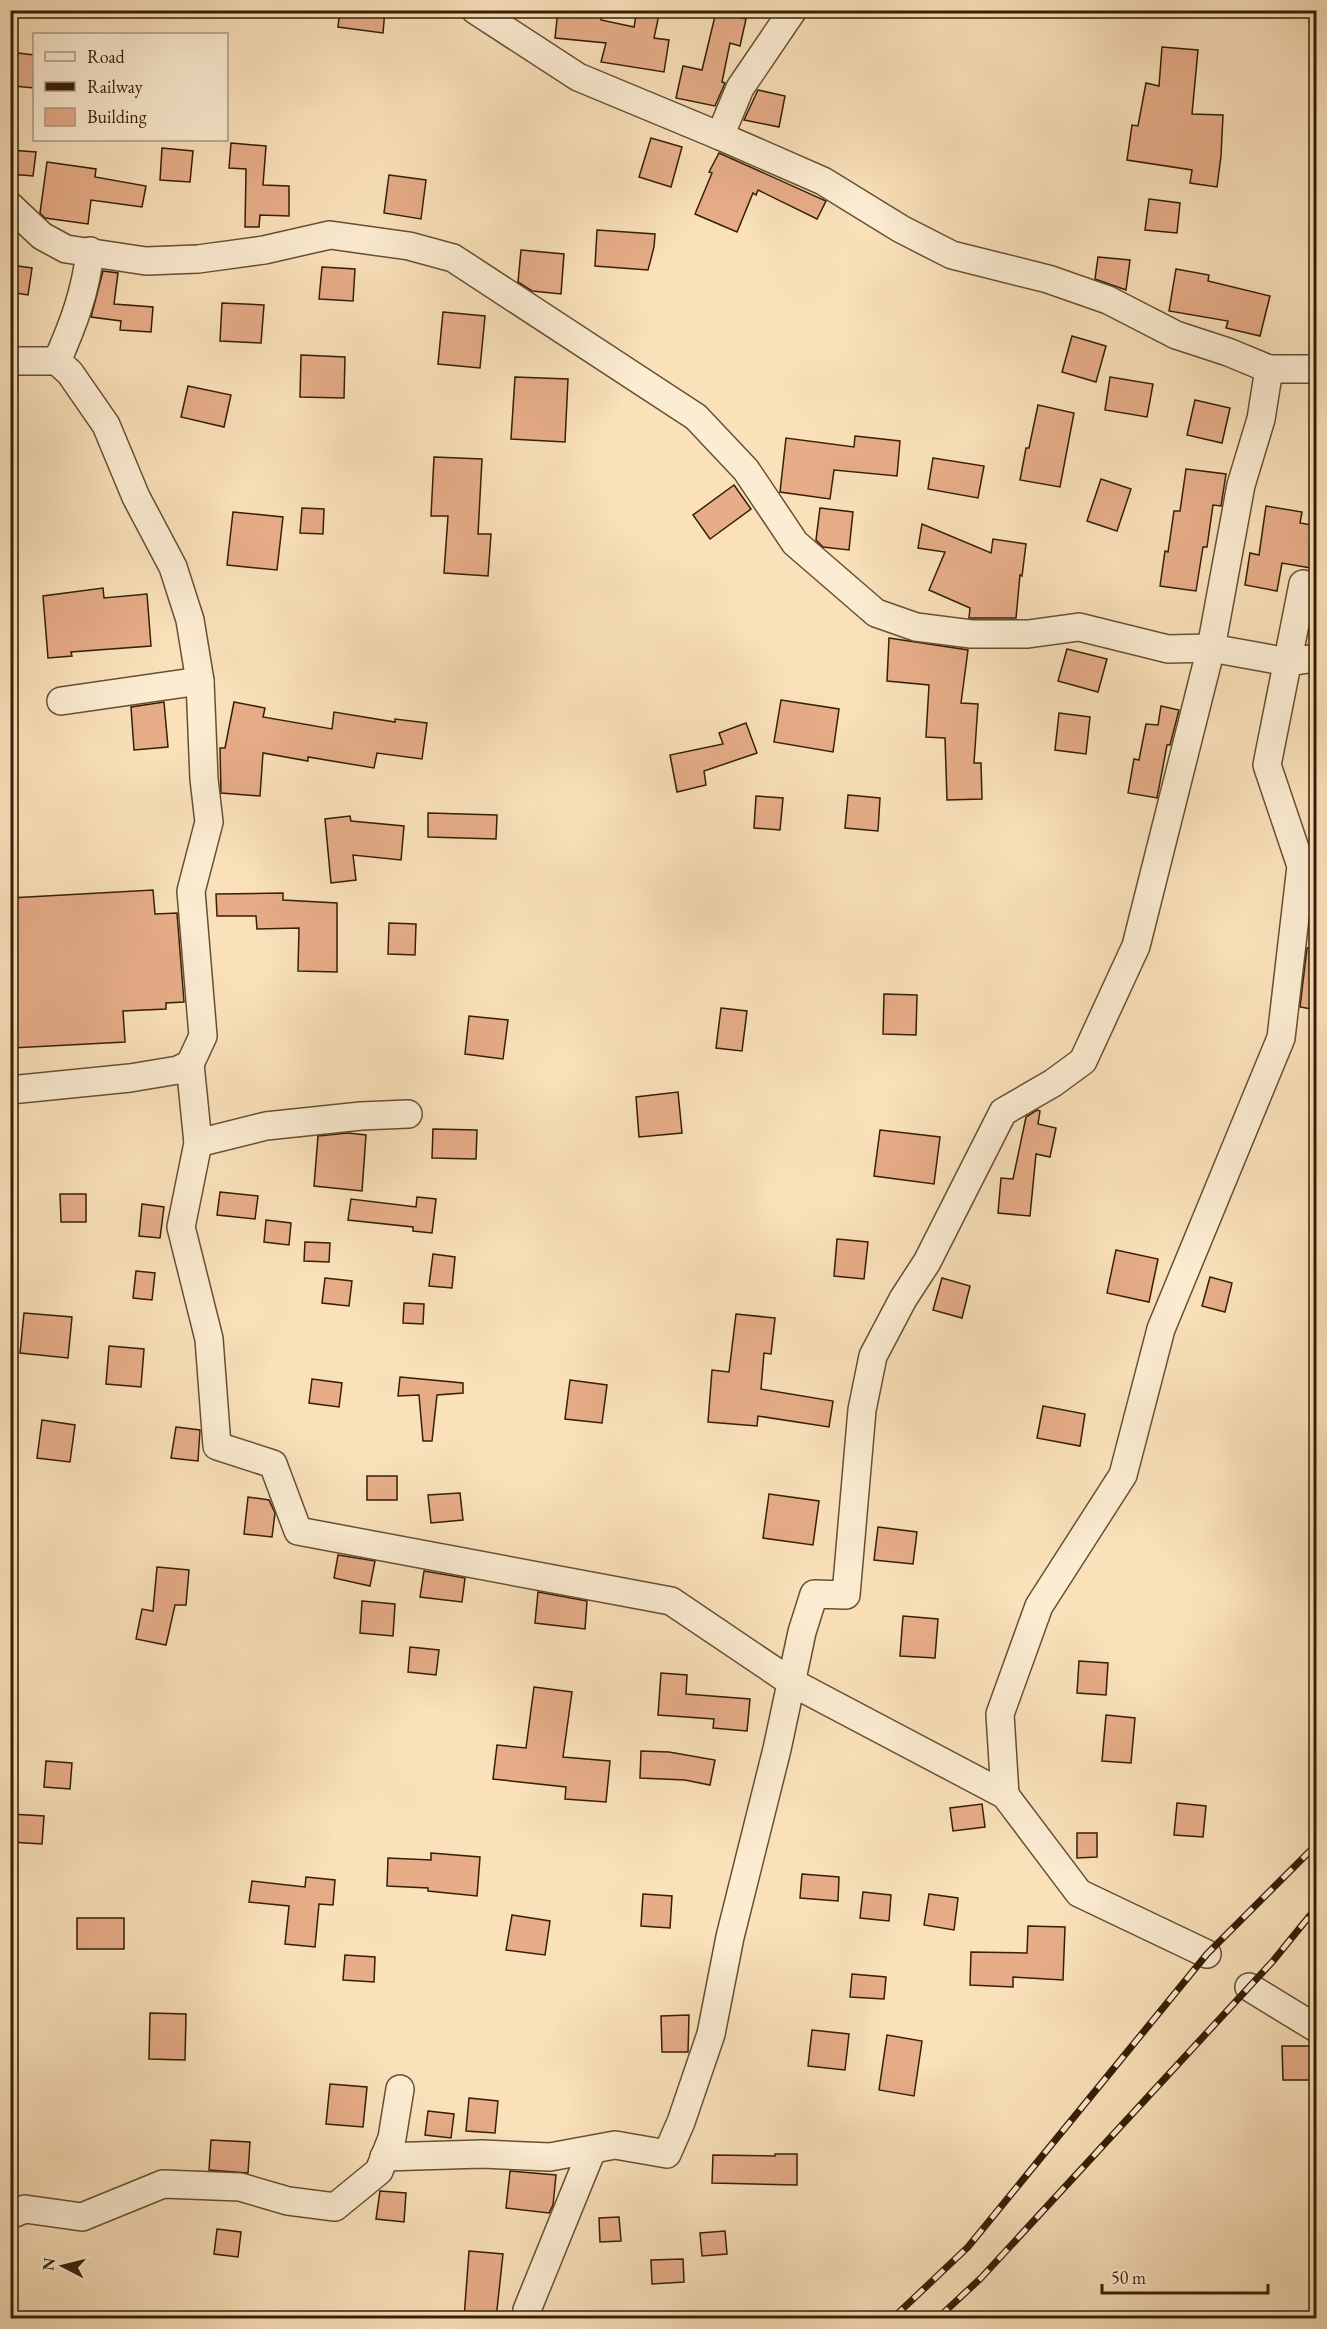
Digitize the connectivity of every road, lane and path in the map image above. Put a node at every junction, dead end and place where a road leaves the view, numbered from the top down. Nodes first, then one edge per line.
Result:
1 (475, 10) edge
2 (793, 10) edge
3 (720, 136) junction
4 (10, 206) edge
5 (90, 251) junction
6 (10, 361) edge
7 (57, 361) junction
8 (1269, 369) junction
9 (1317, 369) edge
10 (1303, 584) dead end
11 (1211, 648) junction
12 (1317, 658) edge
13 (1288, 662) junction
14 (200, 681) junction
15 (61, 702) dead end
16 (190, 1064) junction
17 (10, 1090) edge
18 (408, 1114) dead end
19 (198, 1143) junction
20 (791, 1682) junction
21 (1005, 1795) junction
22 (1206, 1954) dead end
23 (1249, 1987) dead end
24 (1317, 2028) edge
25 (400, 2089) dead end
26 (592, 2150) junction
27 (384, 2157) junction
28 (10, 2215) edge
29 (525, 2319) edge

1 - 3 street
2 - 3 street
3 - 8 street
4 - 5 street
5 - 7 street
5 - 11 street
6 - 7 street
7 - 14 street
8 - 9 street
8 - 11 street
10 - 13 street
11 - 13 street
11 - 20 street
12 - 13 street
13 - 21 street
14 - 15 street
14 - 16 street
16 - 17 street
16 - 19 street
18 - 19 street
19 - 20 street
20 - 21 street
20 - 26 street
21 - 22 street
23 - 24 street
25 - 27 street
26 - 27 street
26 - 29 street
27 - 28 street

